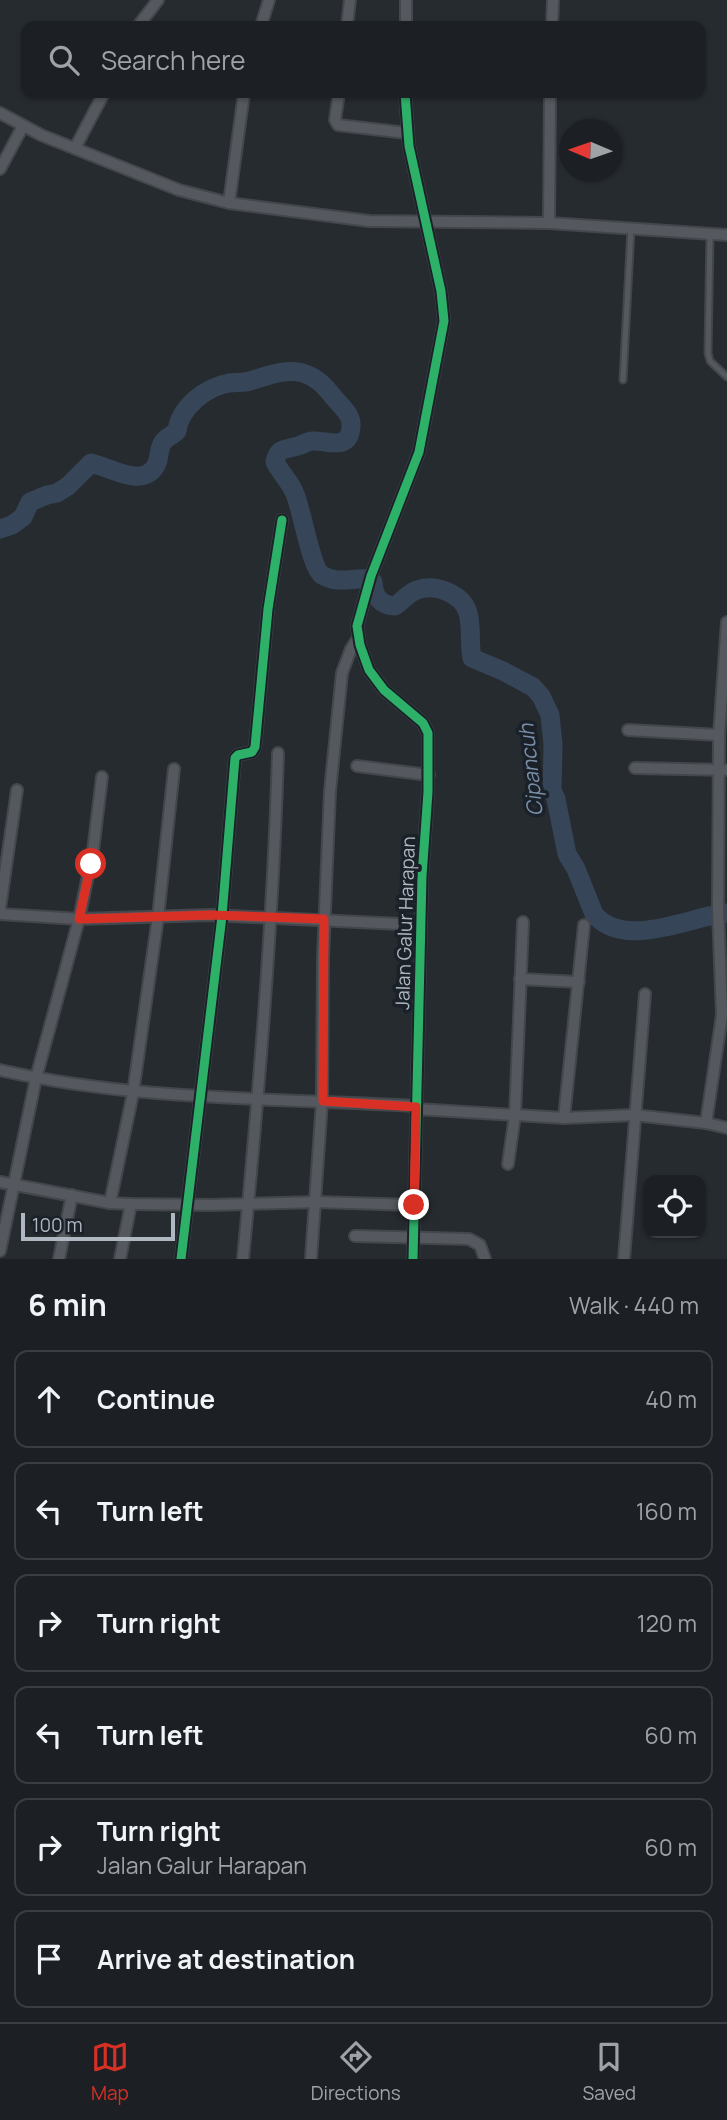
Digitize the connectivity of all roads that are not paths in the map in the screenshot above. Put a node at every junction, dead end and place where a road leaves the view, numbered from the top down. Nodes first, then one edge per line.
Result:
1 (158, 0) edge
2 (270, 0) edge
3 (350, 0) edge
4 (406, 0) edge
5 (553, 0) edge
6 (142, 21) edge
7 (263, 21) edge
8 (348, 21) edge
9 (406, 21) edge
10 (552, 21) edge
11 (101, 98) edge
12 (243, 98) edge
13 (338, 98) edge
14 (405, 98) edge
15 (550, 98) edge
16 (0, 113) edge
17 (23, 126) junction
18 (407, 132) junction
19 (75, 148) junction
20 (0, 169) edge
21 (229, 203) junction
22 (424, 220) junction
23 (549, 223) junction
24 (631, 229) junction
25 (710, 234) junction
26 (727, 235) edge
27 (727, 377) edge
28 (623, 380) dead end
29 (282, 520) dead end
30 (727, 622) edge
31 (358, 638) junction
32 (628, 730) dead end
33 (719, 735) junction
34 (278, 753) dead end
35 (357, 766) dead end
36 (635, 768) dead end
37 (174, 769) dead end
38 (723, 769) edge
39 (429, 775) junction
40 (102, 777) dead end
41 (17, 790) dead end
42 (0, 908) edge
43 (0, 914) edge
44 (222, 916) junction
45 (158, 917) junction
46 (271, 918) junction
47 (79, 919) junction
48 (324, 919) junction
49 (523, 922) dead end
50 (421, 925) junction
51 (584, 925) dead end
52 (520, 979) junction
53 (579, 982) junction
54 (645, 994) dead end
55 (724, 1015) edge
56 (0, 1070) edge
57 (36, 1078) junction
58 (133, 1093) junction
59 (200, 1096) junction
60 (259, 1098) junction
61 (323, 1101) junction
62 (416, 1108) junction
63 (515, 1115) junction
64 (634, 1115) junction
65 (564, 1118) junction
66 (706, 1124) junction
67 (727, 1128) edge
68 (508, 1164) dead end
69 (0, 1182) edge
70 (12, 1184) junction
71 (72, 1195) junction
72 (317, 1202) junction
73 (110, 1203) junction
74 (131, 1204) junction
75 (248, 1204) junction
76 (189, 1205) junction
77 (414, 1205) junction
78 (355, 1236) dead end
79 (413, 1237) junction
80 (0, 1251) edge
81 (59, 1259) edge
82 (120, 1259) edge
83 (181, 1259) edge
84 (243, 1259) edge
85 (311, 1259) edge
86 (413, 1259) edge
87 (485, 1259) edge
88 (624, 1259) edge

1 - 6 street
2 - 7 street
3 - 8 street
4 - 9 street
5 - 10 street
11 - 19 street
12 - 21 street
13 - 18 street
14 - 18 street, Jalan Galur Harapan
15 - 23 street
16 - 17 street
17 - 19 street
17 - 20 street
18 - 22 street, Jalan Galur Harapan
19 - 21 street
21 - 22 street
22 - 23 street
22 - 31 street, Jalan Galur Harapan
23 - 24 street
24 - 25 street
24 - 28 lane
25 - 26 street
25 - 27 lane
29 - 44 street
30 - 33 street
31 - 39 street, Jalan Galur Harapan
31 - 48 street
32 - 33 street
33 - 38 street
34 - 46 street
35 - 39 street
36 - 38 street
37 - 45 street
38 - 55 street
39 - 50 street, Jalan Galur Harapan
40 - 47 street
41 - 42 street
43 - 47 street
44 - 45 street
44 - 46 street
44 - 59 street
45 - 47 street
45 - 58 street
46 - 48 street
46 - 60 street
47 - 57 street
48 - 50 street
48 - 61 street
49 - 52 street
50 - 62 street, Jalan Galur Harapan
51 - 53 street
52 - 53 street
52 - 63 street
53 - 65 street
54 - 64 street
55 - 66 street
56 - 57 street
57 - 58 street
57 - 70 street
58 - 59 street
58 - 73 street
59 - 60 street
59 - 76 street
60 - 61 street
60 - 75 street
61 - 62 street
61 - 72 street
62 - 63 street
62 - 77 street, Jalan Galur Harapan
63 - 65 street
63 - 68 street
64 - 65 street
64 - 66 street
64 - 88 street
66 - 67 street
69 - 70 street
70 - 71 street
70 - 80 street
71 - 73 street
71 - 81 street
72 - 75 street
72 - 77 street
72 - 85 street
73 - 74 street
74 - 76 street
74 - 82 street
75 - 76 street
75 - 84 street
76 - 83 street
77 - 79 street, Jalan Galur Harapan
78 - 79 street
79 - 86 street, Jalan Galur Harapan
79 - 87 street

